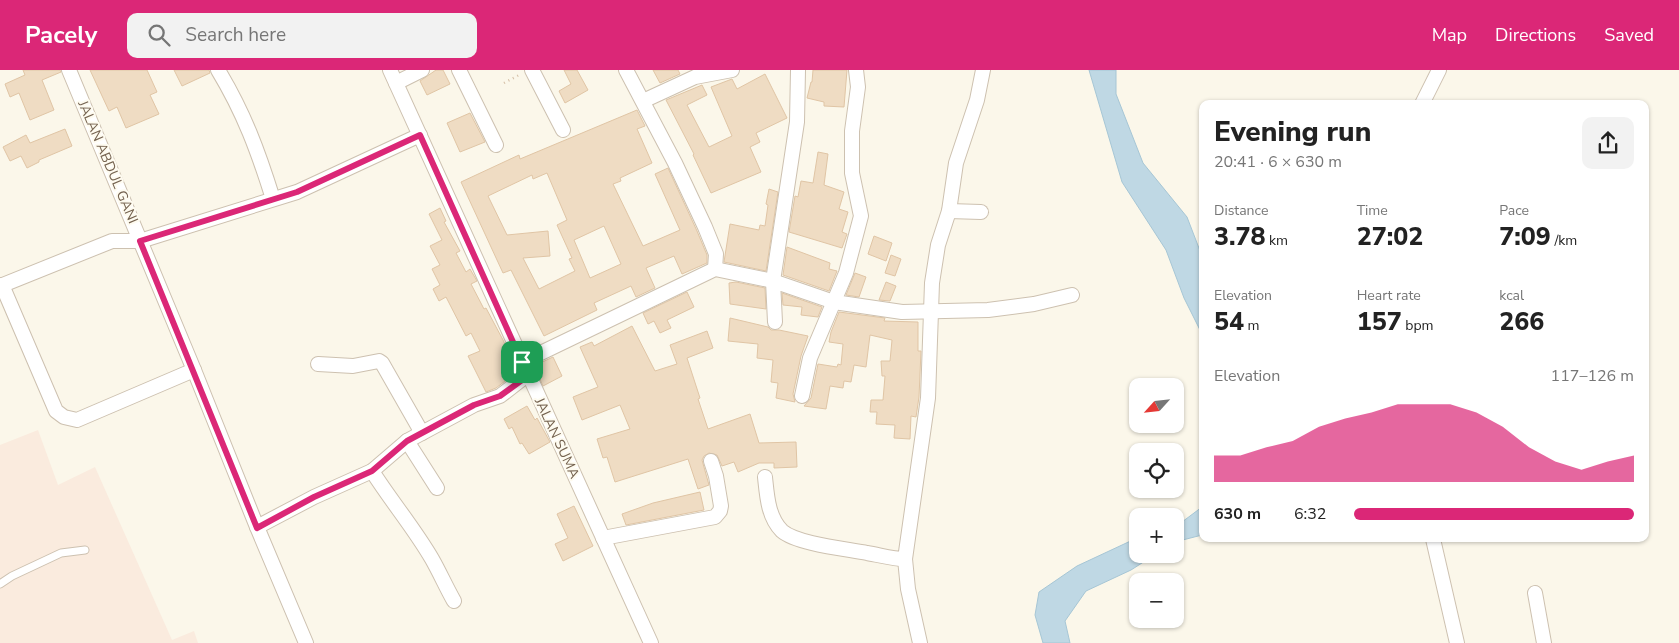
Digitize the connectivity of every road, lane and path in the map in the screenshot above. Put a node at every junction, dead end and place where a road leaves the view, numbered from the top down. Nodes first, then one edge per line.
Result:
1 (69, 70) edge
2 (218, 70) edge
3 (390, 70) edge
4 (422, 70) edge
5 (459, 70) edge
6 (531, 70) edge
7 (626, 70) edge
8 (732, 70) edge
9 (798, 70) edge
10 (856, 70) edge
11 (983, 70) edge
12 (1439, 70) edge
13 (396, 83) junction
14 (504, 83) dead end
15 (1424, 100) edge
16 (643, 101) junction
17 (563, 130) dead end
18 (420, 135) junction
19 (496, 145) dead end
20 (273, 199) junction
21 (949, 211) junction
22 (982, 212) dead end
23 (140, 241) junction
24 (715, 269) junction
25 (773, 282) junction
26 (1, 285) edge
27 (1072, 295) dead end
28 (834, 302) junction
29 (932, 310) junction
30 (775, 322) dead end
31 (522, 362) junction
32 (318, 364) dead end
33 (194, 370) junction
34 (802, 396) dead end
35 (422, 433) junction
36 (407, 441) junction
37 (711, 461) dead end
38 (372, 471) junction
39 (765, 477) dead end
40 (437, 488) dead end
41 (257, 528) junction
42 (603, 538) junction
43 (1434, 542) edge
44 (85, 550) dead end
45 (905, 559) junction
46 (0, 584) edge
47 (1534, 593) dead end
48 (454, 601) dead end
49 (306, 643) edge
50 (651, 643) edge
51 (920, 643) edge
52 (1457, 643) edge
53 (1544, 643) edge

1 - 23 street, JALAN ABDUL GANI
2 - 20 street
3 - 13 street, JALAN SUMA
4 - 13 street
5 - 19 street
6 - 14 path
6 - 17 street
7 - 16 street
8 - 16 street
9 - 25 street
10 - 28 street
11 - 21 street
12 - 15 street
13 - 18 street, JALAN SUMA
16 - 24 street
18 - 20 street
18 - 31 street, JALAN SUMA
20 - 23 street
21 - 22 street
21 - 29 street
23 - 26 street
23 - 33 street, JALAN ABDUL GANI
24 - 25 street
24 - 31 street
25 - 28 street
25 - 30 street
26 - 33 street
27 - 29 street
28 - 29 street
28 - 34 street
29 - 45 street
31 - 35 street
31 - 42 street, JALAN SUMA
32 - 35 street
33 - 41 street, JALAN ABDUL GANI
35 - 36 street
36 - 38 street
36 - 40 street
37 - 42 street
38 - 41 street
38 - 48 street
39 - 45 street
41 - 49 street, JALAN ABDUL GANI
42 - 50 street, JALAN SUMA
43 - 52 street
44 - 46 lane
45 - 51 street
47 - 53 street

